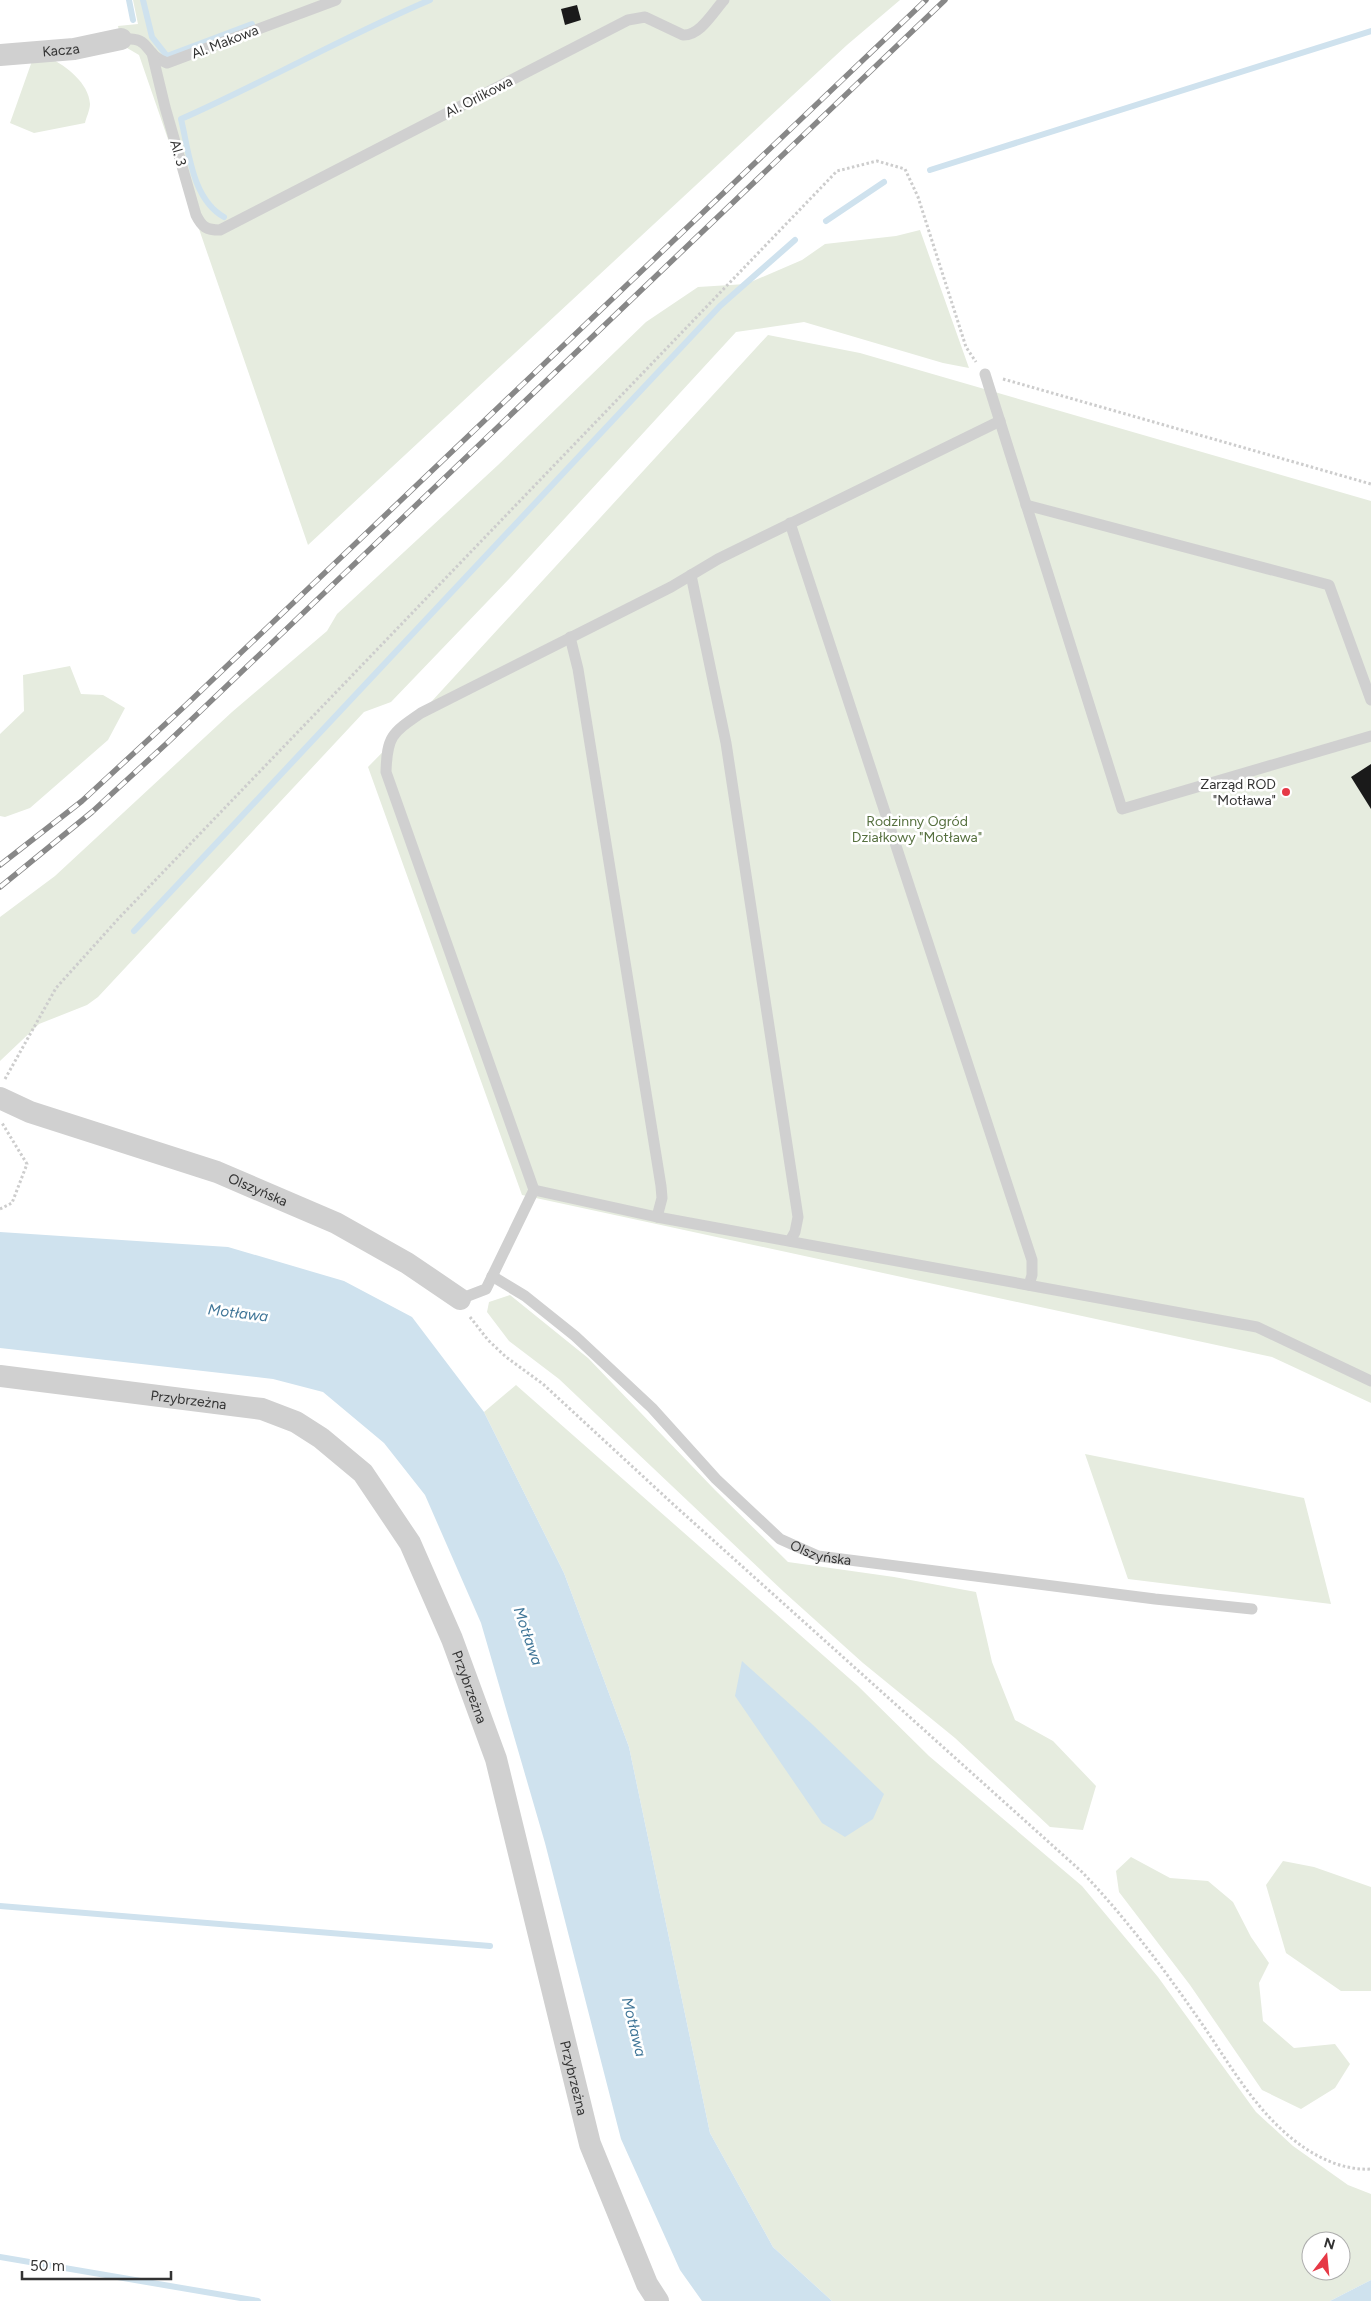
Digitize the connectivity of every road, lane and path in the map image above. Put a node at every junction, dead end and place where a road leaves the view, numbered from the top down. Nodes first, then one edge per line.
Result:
1 (336, 0) edge
2 (724, 0) edge
3 (121, 39) joint
4 (152, 53) junction
5 (0, 55) edge
6 (227, 227) joint
7 (985, 374) junction
8 (1000, 421) junction
9 (1371, 484) edge
10 (1026, 505) junction
11 (790, 523) junction
12 (691, 575) junction
13 (570, 638) junction
14 (1371, 700) edge
15 (1371, 736) edge
16 (2, 1089) edge
17 (0, 1120) edge
18 (533, 1194) junction
19 (0, 1210) edge
20 (657, 1217) junction
21 (790, 1241) junction
22 (492, 1276) junction
23 (1029, 1285) junction
24 (460, 1299) junction
25 (0, 1376) edge
26 (1371, 1381) edge
27 (1252, 1609) dead end
28 (1371, 2169) edge
29 (650, 2295) edge

1 - 4 lane, Al. Makowa
2 - 6 lane, Al. Orlikowa
3 - 4 lane, Al. Makowa
3 - 5 street, Kacza
4 - 6 lane, Al. 3
7 - 8 lane
7 - 9 path
7 - 16 path
8 - 10 lane
8 - 11 lane
10 - 14 lane
10 - 15 lane
11 - 12 lane
11 - 23 lane
12 - 13 lane
12 - 21 lane
13 - 18 lane
13 - 20 lane
16 - 24 street, Olszyńska
17 - 19 path
18 - 20 lane
18 - 22 lane
20 - 21 lane
21 - 23 lane
22 - 24 lane
22 - 27 lane, Olszyńska
23 - 26 lane
24 - 28 path
25 - 29 street, Przybrzeżna

